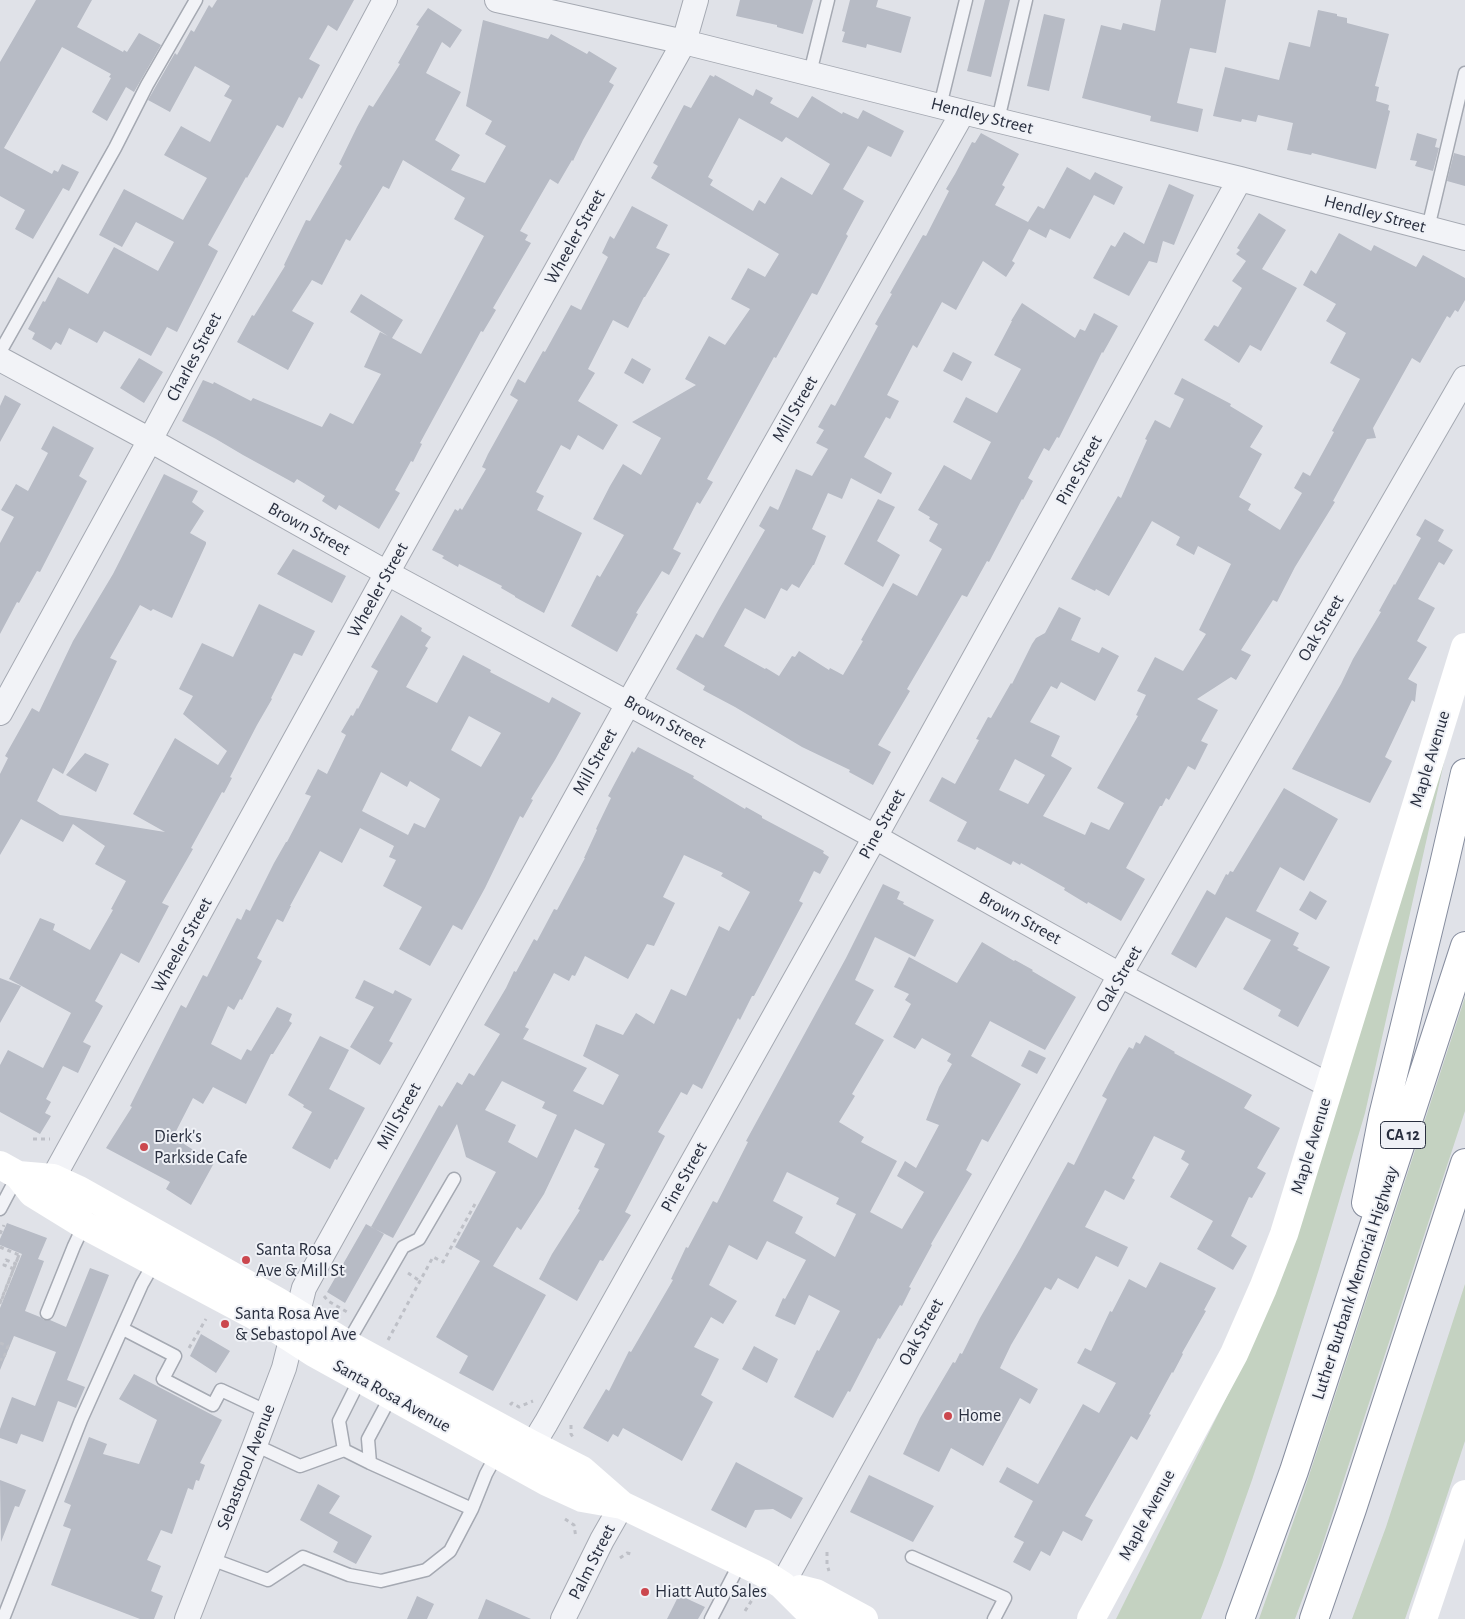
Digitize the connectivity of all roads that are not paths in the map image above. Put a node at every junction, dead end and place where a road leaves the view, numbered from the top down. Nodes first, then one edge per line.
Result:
1 (196, 0) edge
2 (385, 0) edge
3 (497, 0) edge
4 (696, 0) edge
5 (828, 0) edge
6 (966, 0) edge
7 (1026, 0) edge
8 (684, 42) junction
9 (1465, 73) edge
10 (810, 74) junction
11 (940, 106) junction
12 (963, 112) junction
13 (998, 120) junction
14 (1240, 179) junction
15 (1428, 228) junction
16 (1465, 238) edge
17 (0, 352) edge
18 (0, 359) edge
19 (1465, 378) edge
20 (150, 440) junction
21 (387, 573) junction
22 (1465, 646) edge
23 (629, 702) junction
24 (0, 713) edge
25 (1465, 773) edge
26 (876, 837) junction
27 (1465, 946) edge
28 (1120, 975) junction
29 (1330, 1086) junction
30 (1465, 1163) edge
31 (9, 1170) edge
32 (53, 1178) junction
33 (454, 1179) dead end
34 (0, 1209) edge
35 (1465, 1216) edge
36 (84, 1225) junction
37 (154, 1263) junction
38 (47, 1313) dead end
39 (297, 1313) junction
40 (1342, 1324) junction
41 (1412, 1325) junction
42 (123, 1329) junction
43 (346, 1331) junction
44 (290, 1339) junction
45 (360, 1379) junction
46 (391, 1396) junction
47 (268, 1412) junction
48 (255, 1445) junction
49 (344, 1450) junction
50 (517, 1455) junction
51 (370, 1463) junction
52 (1465, 1494) edge
53 (622, 1505) junction
54 (472, 1509) junction
55 (912, 1557) dead end
56 (212, 1559) junction
57 (740, 1562) junction
58 (782, 1585) junction
59 (3, 1619) edge
60 (187, 1619) edge
61 (563, 1619) edge
62 (711, 1619) edge
63 (824, 1619) edge
64 (864, 1619) edge
65 (994, 1619) edge
66 (1092, 1619) edge
67 (1240, 1619) edge
68 (1314, 1619) edge
69 (1423, 1619) edge

1 - 17 lane
2 - 20 street, Charles Street
3 - 8 street, Hendley Street
4 - 8 street, Wheeler Street
5 - 10 lane
6 - 11 lane
7 - 13 lane
8 - 10 street, Hendley Street
8 - 21 street, Wheeler Street
9 - 15 lane
10 - 11 street, Hendley Street
11 - 12 street, Hendley Street
12 - 13 street, Hendley Street
12 - 23 street, Mill Street
13 - 14 street, Hendley Street
14 - 15 street, Hendley Street
14 - 26 street, Pine Street
15 - 16 street, Hendley Street
18 - 20 street, Brown Street
19 - 28 street, Oak Street
20 - 21 street, Brown Street
20 - 24 street, Charles Street
21 - 23 street, Brown Street
21 - 32 street, Wheeler Street
22 - 29 main road, Maple Avenue
23 - 26 street, Brown Street
23 - 39 street, Mill Street
25 - 40 main road
26 - 28 street, Brown Street
26 - 50 street, Pine Street
27 - 40 main road, Luther Burbank Memorial Highway / CA 12
28 - 29 street, Brown Street
28 - 58 street, Oak Street
29 - 66 main road, Maple Avenue
30 - 41 main road
31 - 32 main road, Santa Rosa Avenue
31 - 34 lane
31 - 36 main road, Santa Rosa Avenue
32 - 39 main road, Santa Rosa Avenue
33 - 43 lane
35 - 41 main road
36 - 37 main road, Santa Rosa Avenue
36 - 38 lane
37 - 42 lane
37 - 44 main road, Santa Rosa Avenue
39 - 43 main road, Santa Rosa Avenue
39 - 44 street, Sebastopol Avenue
40 - 67 main road, Luther Burbank Memorial Highway / CA 12
41 - 68 main road
42 - 47 lane
42 - 59 lane
43 - 50 main road, Santa Rosa Avenue
44 - 45 main road, Santa Rosa Avenue
44 - 47 street, Sebastopol Avenue
45 - 46 main road, Santa Rosa Avenue
45 - 49 lane
46 - 50 main road, Santa Rosa Avenue
46 - 51 lane
47 - 48 street, Sebastopol Avenue
48 - 49 lane
48 - 56 street, Sebastopol Avenue
49 - 51 lane
50 - 53 main road, Santa Rosa Avenue
50 - 54 lane
51 - 54 lane
52 - 69 main road
53 - 57 main road, Santa Rosa Avenue
53 - 61 street, Palm Street
54 - 56 lane
55 - 65 lane
56 - 60 street, Sebastopol Avenue
57 - 58 main road, Santa Rosa Avenue
57 - 62 lane
58 - 63 main road, Santa Rosa Avenue
58 - 64 main road, Santa Rosa Avenue

